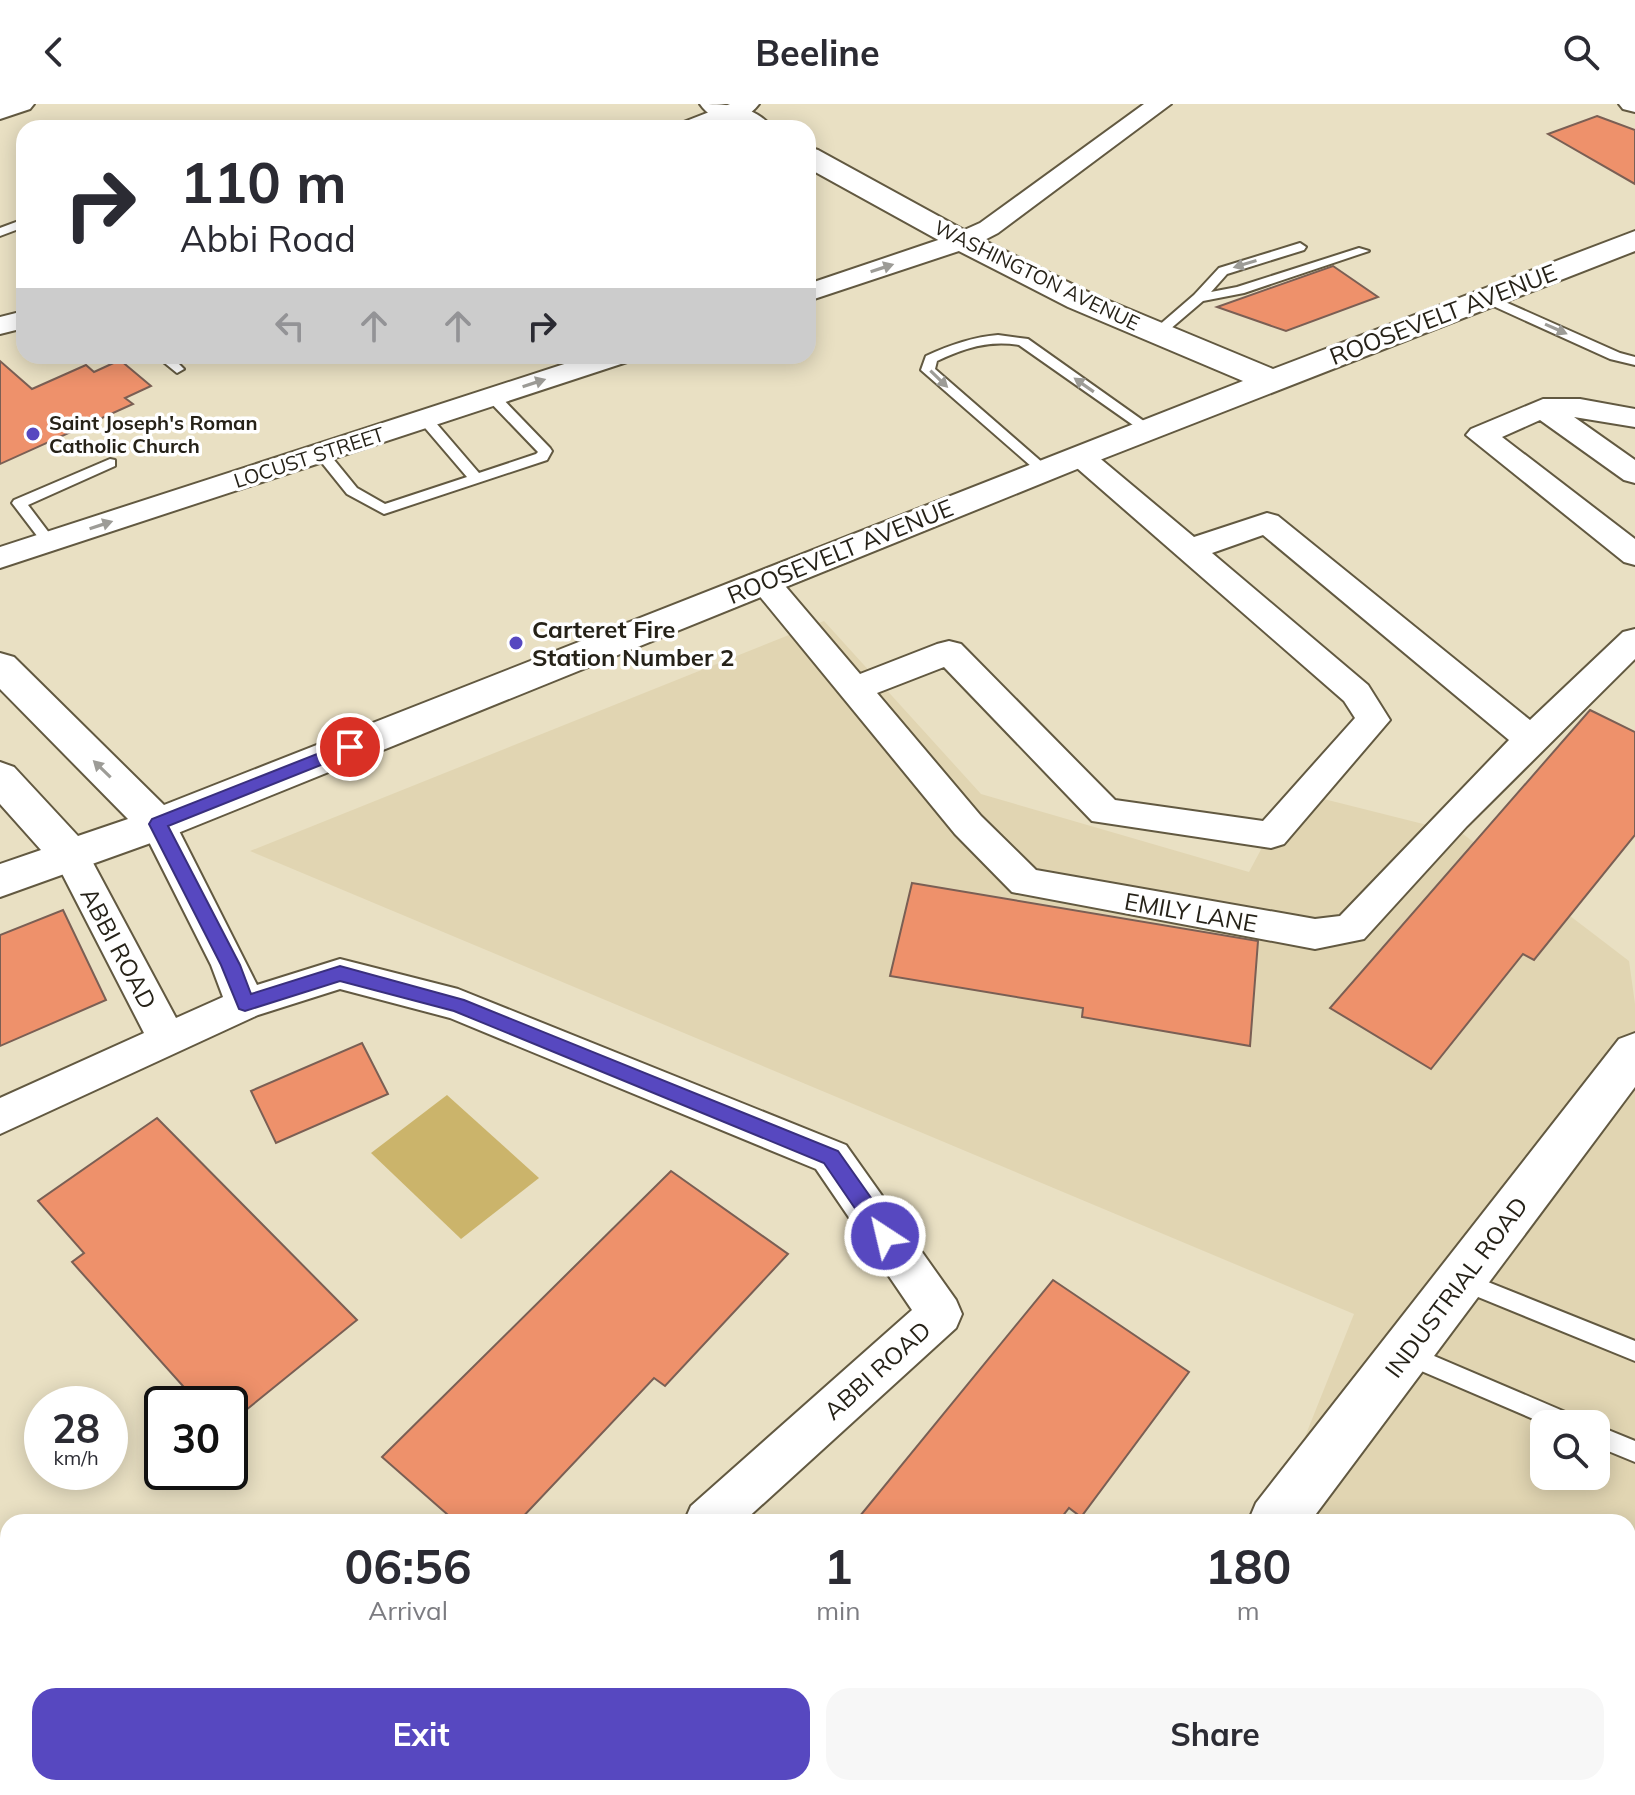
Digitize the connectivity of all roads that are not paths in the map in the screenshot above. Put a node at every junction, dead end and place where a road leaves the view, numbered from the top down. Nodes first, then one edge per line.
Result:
1 (22, 104) edge
2 (1159, 104) edge
3 (731, 107) edge
4 (0, 112) edge
5 (706, 120) edge
6 (748, 120) edge
7 (816, 160) edge
8 (1635, 240) edge
9 (962, 241) junction
10 (1300, 247) dead end
11 (1357, 247) dead end
12 (816, 290) edge
13 (1485, 297) junction
14 (1199, 298) junction
15 (1157, 333) junction
16 (1635, 361) edge
17 (172, 364) edge
18 (593, 364) edge
19 (177, 369) dead end
20 (1272, 381) junction
21 (493, 397) junction
22 (1543, 408) junction
23 (1635, 418) edge
24 (425, 419) junction
25 (1148, 429) junction
26 (321, 453) junction
27 (1080, 456) junction
28 (110, 463) dead end
29 (1044, 470) junction
30 (1635, 474) edge
31 (476, 479) junction
32 (49, 542) junction
33 (1189, 550) junction
34 (1635, 555) edge
35 (0, 558) edge
36 (764, 581) junction
37 (1635, 640) edge
38 (0, 666) edge
39 (855, 689) junction
40 (1530, 739) junction
41 (0, 777) edge
42 (158, 824) junction
43 (71, 856) junction
44 (0, 881) edge
45 (245, 1004) junction
46 (167, 1040) junction
47 (1635, 1052) edge
48 (0, 1117) edge
49 (1461, 1280) junction
50 (1635, 1351) edge
51 (1405, 1354) junction
52 (1536, 1410) edge
53 (1610, 1441) edge
54 (1635, 1452) edge
55 (717, 1514) edge
56 (1282, 1514) edge

1 - 4 street
2 - 9 street
3 - 5 street
3 - 6 street
7 - 9 street, WASHINGTON AVENUE
8 - 13 street, ROOSEVELT AVENUE
12 -> 9 street
9 - 15 street, WASHINGTON AVENUE
10 -> 14 lane
11 - 14 lane
13 -> 16 lane
13 - 20 street, ROOSEVELT AVENUE
14 - 15 lane
15 - 20 street, WASHINGTON AVENUE
17 - 19 lane
21 -> 18 street, LOCUST STREET
20 - 25 street, ROOSEVELT AVENUE
21 - 24 street, LOCUST STREET
21 - 31 lane
22 - 23 street
22 - 30 street
22 - 34 street
24 - 26 street, LOCUST STREET
24 - 31 lane
25 - 27 street, ROOSEVELT AVENUE
25 -> 29 lane
26 - 31 lane
32 -> 26 street, LOCUST STREET
27 - 29 street, ROOSEVELT AVENUE
27 - 33 street
28 - 32 lane
29 - 36 street, ROOSEVELT AVENUE
32 - 35 street, LOCUST STREET
33 - 39 street
33 - 40 street
36 - 39 street, EMILY LANE
36 - 42 street, ROOSEVELT AVENUE
37 - 40 street, EMILY LANE
42 -> 38 street
39 - 40 street, EMILY LANE
41 - 43 street
42 - 43 street, ROOSEVELT AVENUE
42 - 45 street
43 - 44 street, ROOSEVELT AVENUE
43 - 46 street, ABBI ROAD
45 - 46 street, ABBI ROAD
45 - 55 street, ABBI ROAD
46 - 48 street, ABBI ROAD
47 - 49 street, INDUSTRIAL ROAD
49 - 50 lane
49 - 51 street, INDUSTRIAL ROAD
51 - 52 lane
51 - 56 street, INDUSTRIAL ROAD
53 - 54 lane

